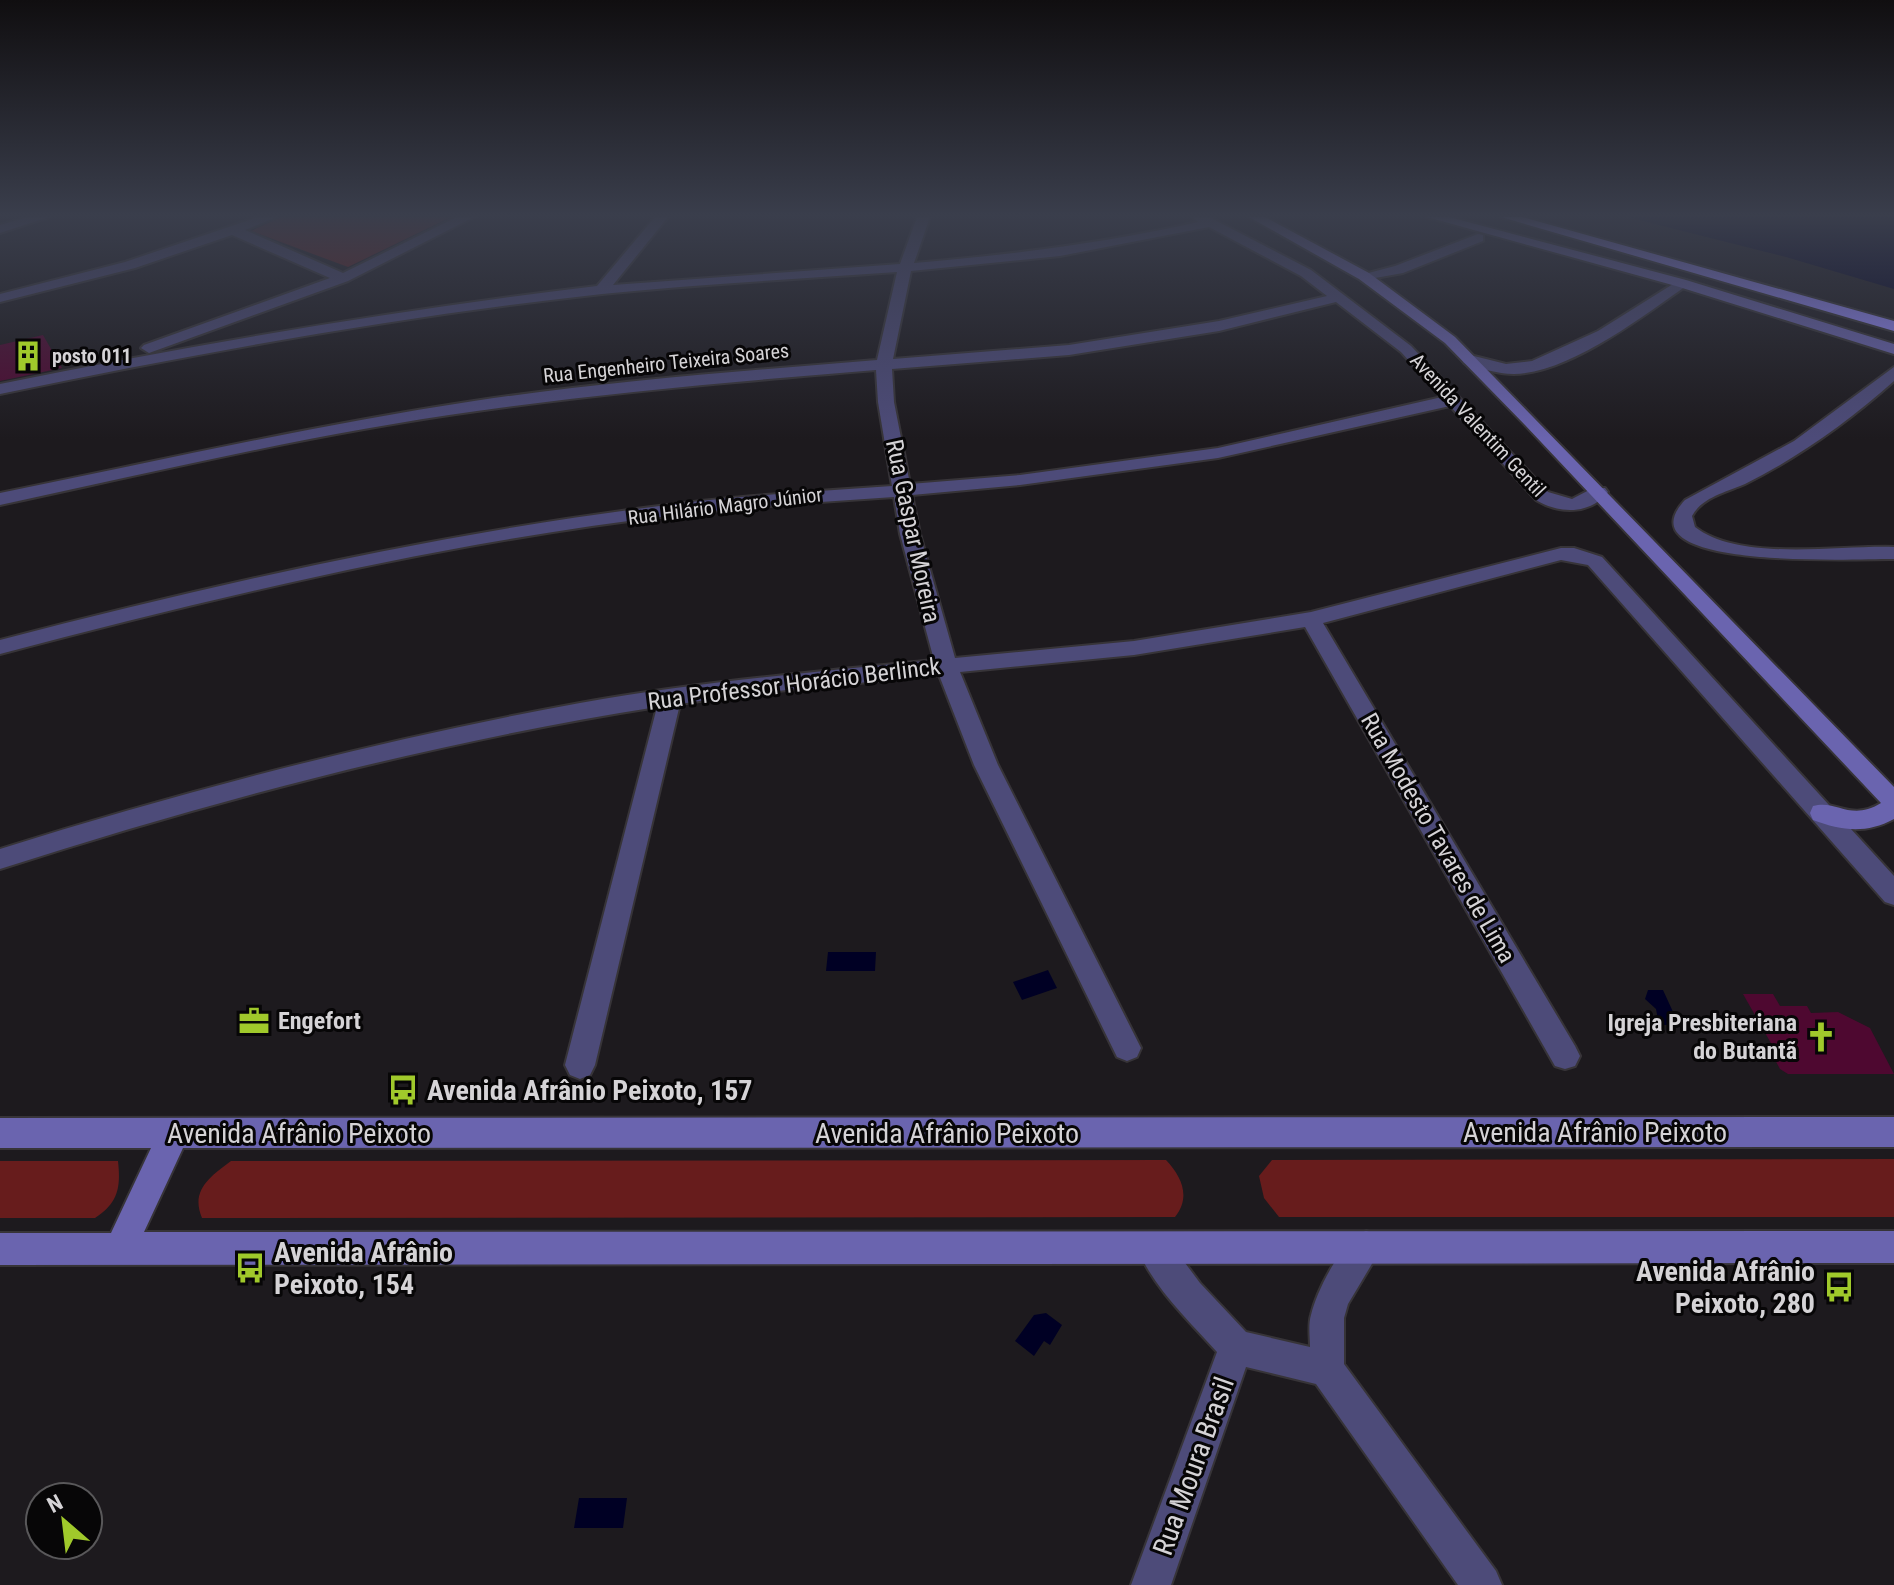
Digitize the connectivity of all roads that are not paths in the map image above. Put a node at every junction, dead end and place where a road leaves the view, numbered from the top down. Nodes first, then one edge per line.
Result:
1 (28, 291) edge
2 (309, 291) edge
3 (594, 291) edge
4 (900, 291) edge
5 (1331, 291) edge
6 (1385, 291) edge
7 (1669, 291) edge
8 (1707, 291) edge
9 (1773, 291) edge
10 (1340, 297) junction
11 (0, 298) edge
12 (241, 317) junction
13 (1894, 328) edge
14 (254, 329) junction
15 (318, 330) junction
16 (230, 346) junction
17 (1894, 349) edge
18 (1470, 360) junction
19 (884, 365) junction
20 (1894, 372) edge
21 (57, 377) junction
22 (0, 389) edge
23 (1455, 400) junction
24 (901, 489) junction
25 (1599, 492) junction
26 (0, 499) edge
27 (1894, 553) edge
28 (1311, 619) junction
29 (0, 647) edge
30 (946, 666) junction
31 (671, 697) junction
32 (1894, 804) edge
33 (1822, 813) junction
34 (6, 857) edge
35 (1894, 894) edge
36 (1127, 1048) dead end
37 (1565, 1056) dead end
38 (580, 1065) dead end
39 (1894, 1132) edge
40 (0, 1133) edge
41 (174, 1133) junction
42 (1366, 1247) junction
43 (1894, 1247) edge
44 (1153, 1248) junction
45 (0, 1249) edge
46 (120, 1249) junction
47 (1236, 1347) junction
48 (1327, 1369) junction
49 (1151, 1585) edge
50 (1482, 1585) edge

1 - 11 street
2 - 12 street
3 - 15 street
4 - 19 street, Rua Gaspar Moreira
5 - 10 street, Avenida Valentim Gentil
6 - 18 main road, Avenida Valentim Gentil
7 - 18 street
8 - 17 main road
9 - 13 highway
10 - 19 street, Rua Engenheiro Teixeira Soares
10 - 23 street, Avenida Valentim Gentil
12 - 14 street
12 - 21 street
14 - 15 street
14 - 16 street
15 - 16 street
16 - 21 street
18 - 25 main road, Avenida Valentim Gentil
19 - 24 street, Rua Gaspar Moreira
19 - 26 street, Rua Engenheiro Teixeira Soares
20 - 27 street
21 - 22 street
23 - 24 street, Rua Hilário Magro Júnior
23 - 25 street, Avenida Valentim Gentil
24 - 29 street, Rua Hilário Magro Júnior
24 - 30 street, Rua Gaspar Moreira
25 - 32 main road, Avenida Valentim Gentil
28 - 30 street, Rua Professor Horácio Berlinck
28 - 33 street, Rua Professor Horácio Berlinck
28 - 37 street, Rua Modesto Tavares de Lima
30 - 31 street, Rua Professor Horácio Berlinck
30 - 36 street, Rua Gaspar Moreira
31 - 34 street, Rua Professor Horácio Berlinck
31 - 38 street
32 - 33 main road
33 - 35 street
39 - 41 main road, Avenida Afrânio Peixoto
40 - 41 main road, Avenida Afrânio Peixoto
41 - 46 main road
42 - 43 main road
42 - 44 main road
42 - 48 street
44 - 46 main road
44 - 47 street
45 - 46 main road
47 - 48 street
47 - 49 street, Rua Moura Brasil
48 - 50 street

